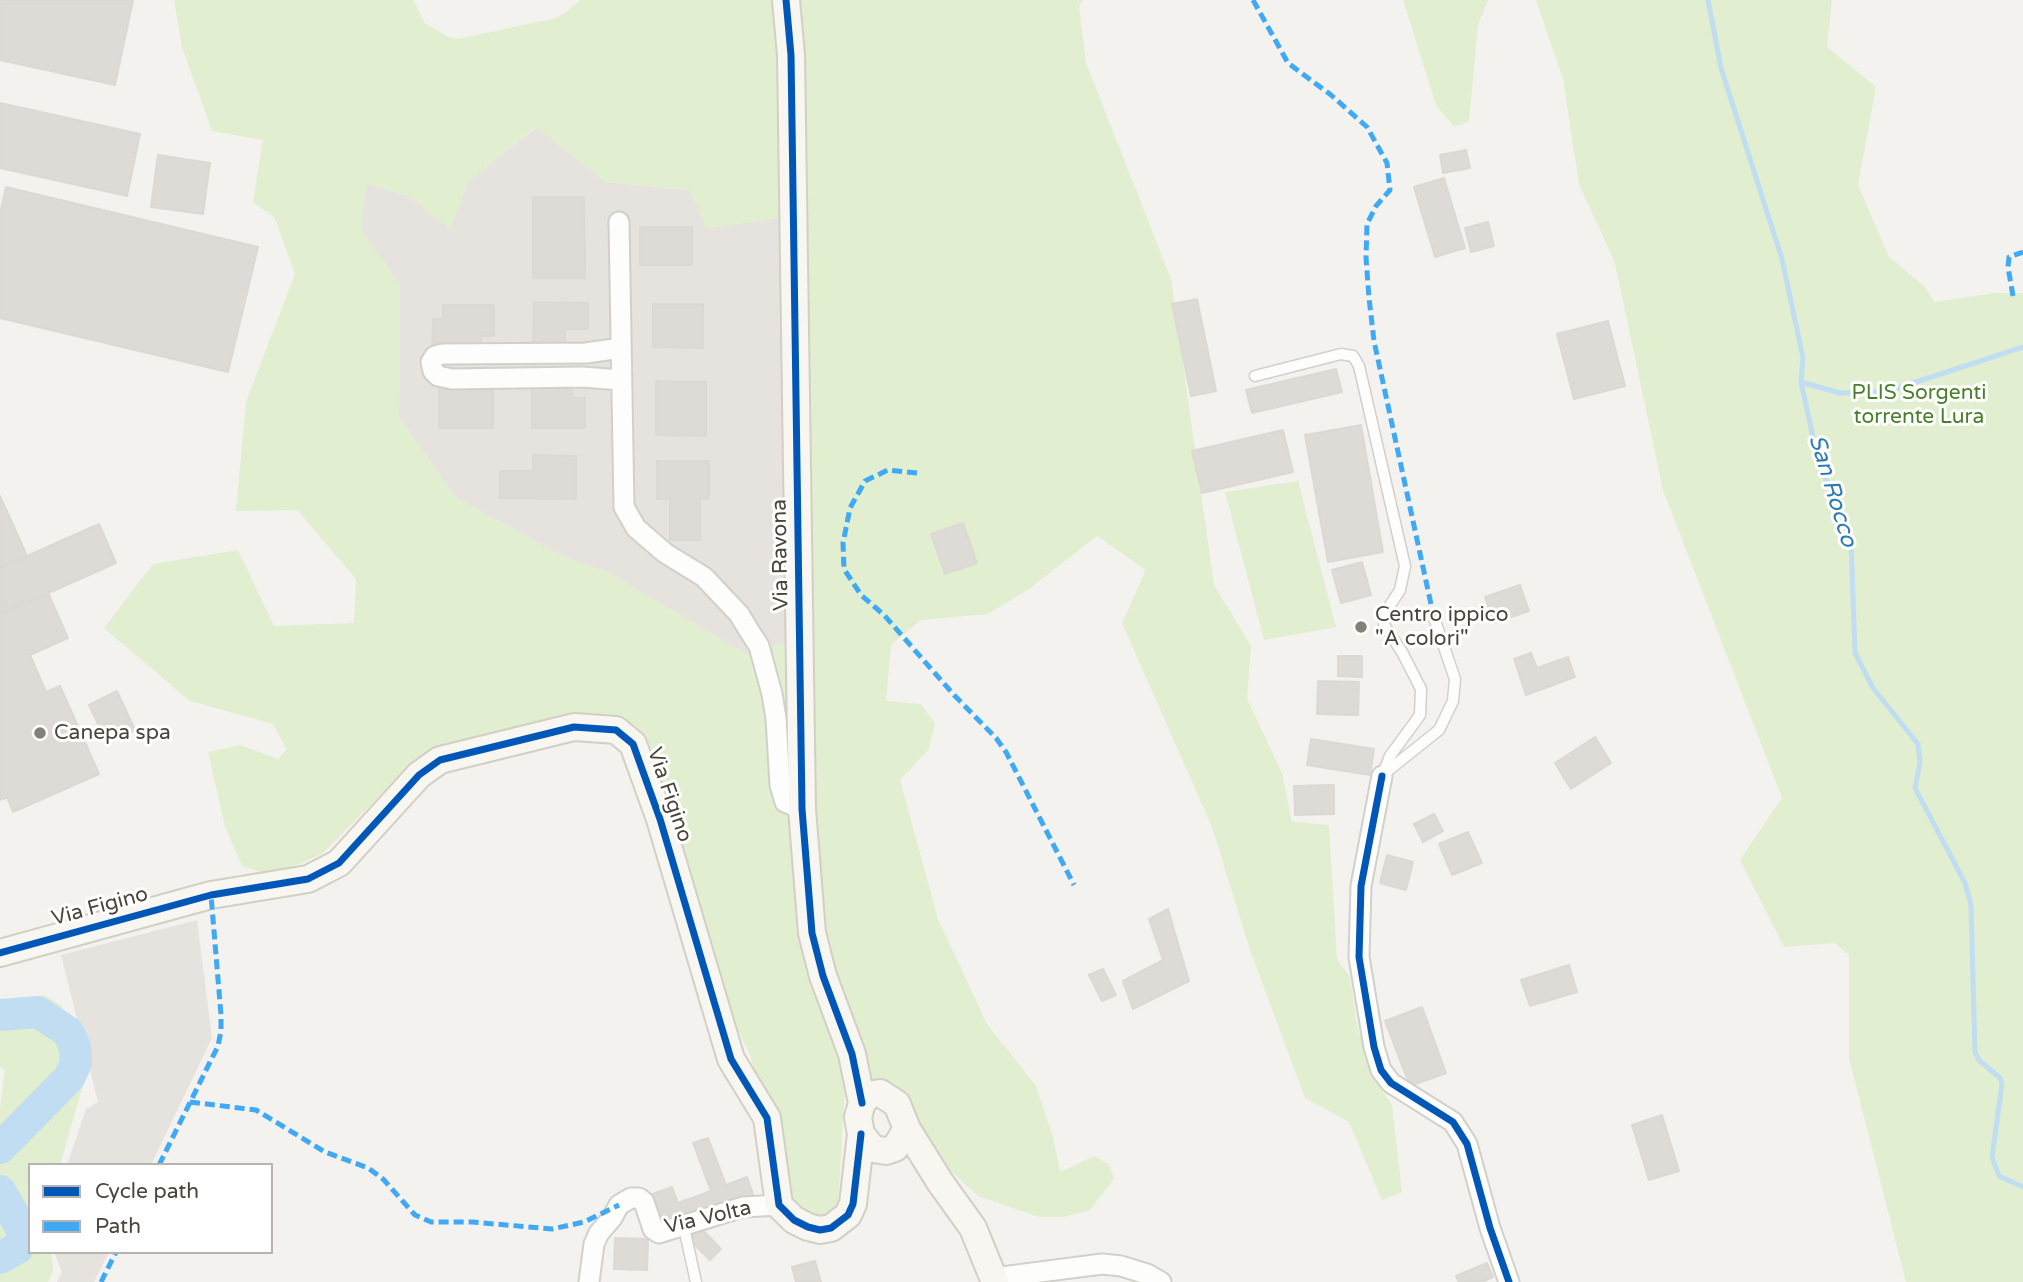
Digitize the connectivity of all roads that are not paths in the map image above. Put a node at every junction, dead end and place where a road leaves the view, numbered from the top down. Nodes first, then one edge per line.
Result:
1 (786, 0) edge
2 (619, 222) dead end
3 (621, 348) junction
4 (503, 354) junction
5 (1255, 376) dead end
6 (504, 378) junction
7 (621, 380) junction
8 (1434, 618) dead end
9 (1382, 776) junction
10 (802, 809) junction
11 (1, 948) edge
12 (871, 1098) junction
13 (907, 1129) junction
14 (861, 1134) junction
15 (885, 1151) junction
16 (858, 1167) junction
17 (940, 1182) junction
18 (779, 1205) junction
19 (695, 1220) junction
20 (994, 1280) edge
21 (589, 1282) edge
22 (696, 1282) edge
23 (1161, 1282) edge
24 (1509, 1282) edge

1 - 10 street, Via Ravona
2 - 3 street
3 - 4 street
3 - 7 street
4 - 6 street
4 - 6 street
5 - 9 lane
6 - 7 street
7 - 10 street
8 - 9 lane
9 - 24 street
10 - 12 street, Via Ravona
11 - 18 street, Via Figino
12 - 13 street
12 - 14 street
13 - 15 street
13 - 17 street
14 - 15 street
14 - 16 street
15 - 16 street
15 - 17 street
16 - 18 street
17 - 20 street
18 - 19 street, Via Volta
19 - 21 street, Via Volta
19 - 22 lane
20 - 23 street

